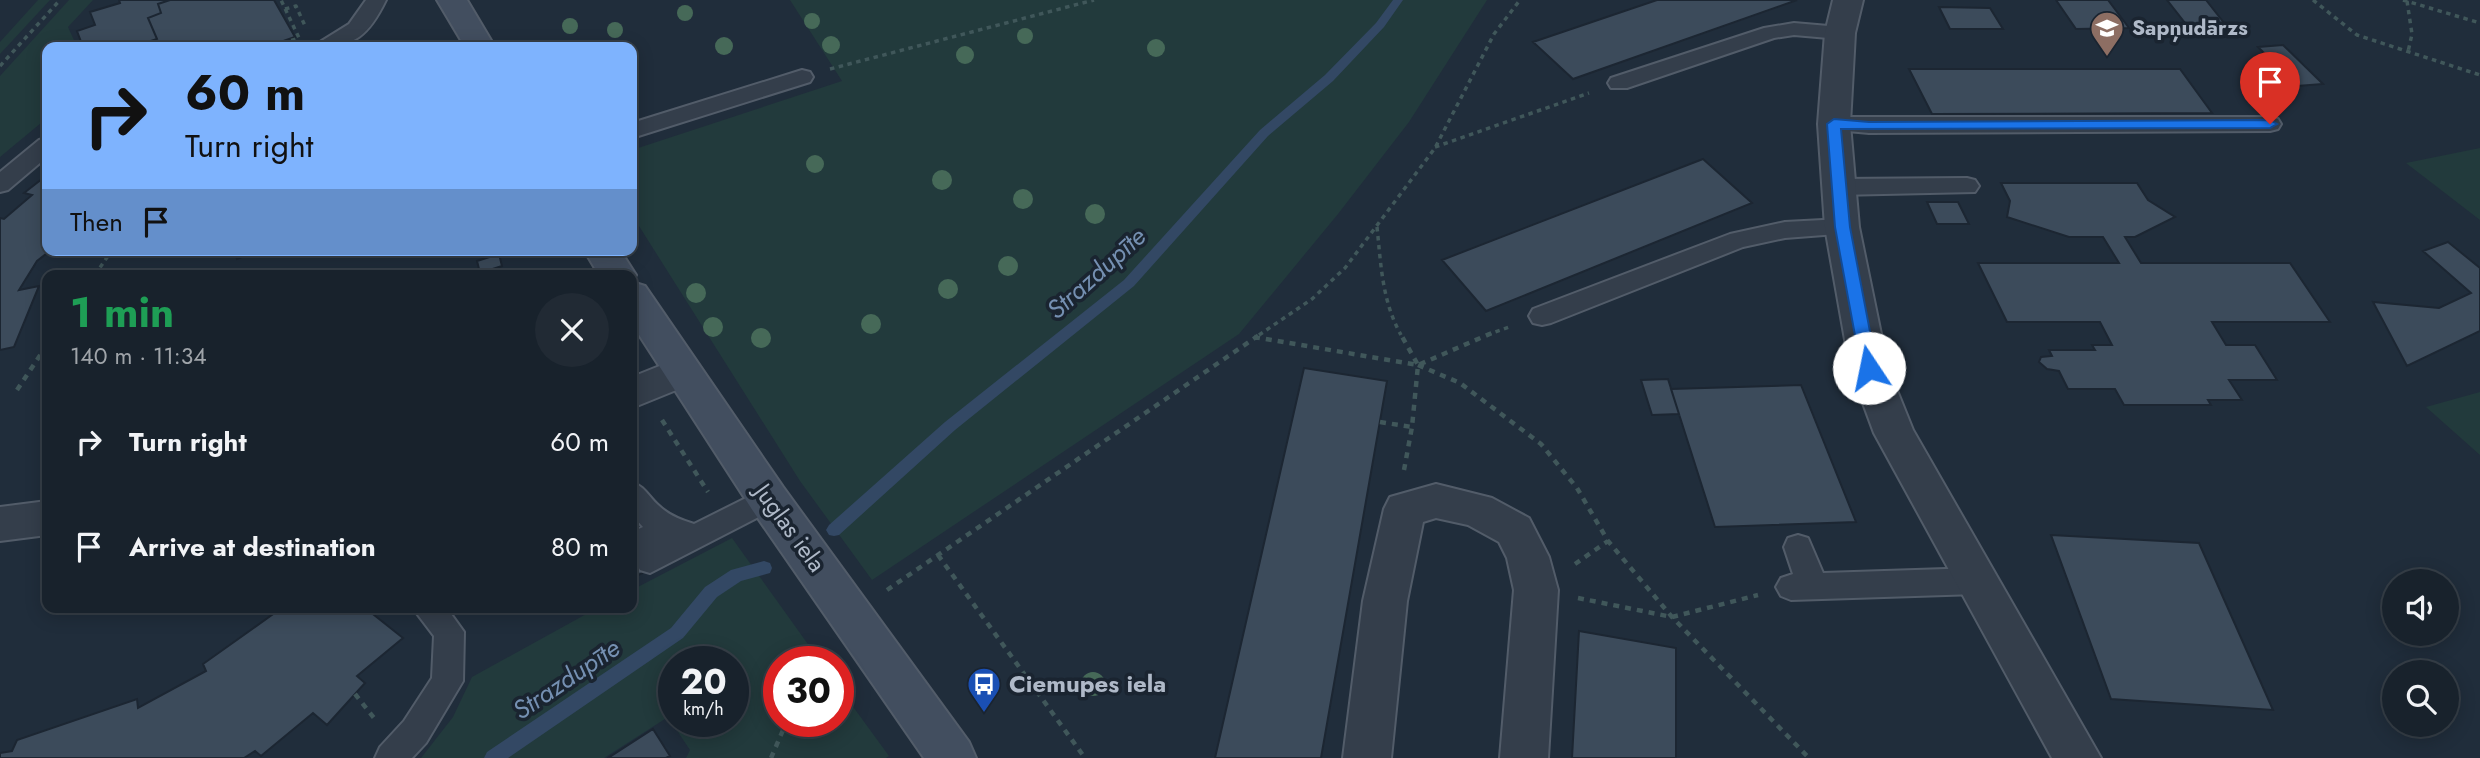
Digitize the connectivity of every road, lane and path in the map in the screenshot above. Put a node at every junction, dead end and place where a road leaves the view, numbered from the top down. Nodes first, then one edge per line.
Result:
1 (60, 0) edge
2 (281, 0) edge
3 (376, 0) edge
4 (452, 0) edge
5 (1094, 0) edge
6 (1520, 0) edge
7 (2313, 0) edge
8 (2405, 0) edge
9 (285, 9) junction
10 (1844, 16) edge
11 (2480, 23) edge
12 (286, 42) edge
13 (317, 42) edge
14 (322, 42) edge
15 (477, 42) edge
16 (2408, 52) junction
17 (0, 66) edge
18 (2480, 75) edge
19 (802, 76) joint
20 (1619, 83) joint
21 (1834, 124) junction
22 (2270, 124) dead end
23 (637, 129) edge
24 (1435, 148) junction
25 (42, 149) edge
26 (0, 184) edge
27 (1967, 186) dead end
28 (1838, 187) junction
29 (1377, 226) junction
30 (1842, 227) junction
31 (637, 303) edge
32 (1542, 316) joint
33 (1254, 337) junction
34 (42, 352) edge
35 (1418, 365) junction
36 (682, 372) junction
37 (17, 390) dead end
38 (637, 391) edge
39 (1380, 422) dead end
40 (1412, 427) junction
41 (775, 507) junction
42 (1405, 509) junction
43 (42, 519) edge
44 (0, 524) edge
45 (644, 527) edge
46 (1798, 547) dead end
47 (938, 555) junction
48 (1977, 581) junction
49 (1802, 587) junction
50 (1536, 590) junction
51 (432, 613) edge
52 (851, 614) junction
53 (1672, 617) junction
54 (780, 737) edge
55 (945, 755) edge
56 (391, 758) edge
57 (771, 758) edge
58 (1085, 758) edge
59 (1367, 758) edge
60 (1524, 758) edge
61 (1809, 758) edge
62 (2077, 758) edge

1 - 17 path
2 - 9 path
3 - 14 lane
4 - 15 street
5 - 19 path
6 - 24 path
7 - 16 path
8 - 11 path
8 - 16 path
9 - 12 path
9 - 13 path
10 - 20 lane
10 - 21 street
16 - 18 path
19 - 23 lane
20 - 24 path
21 - 22 lane
21 - 28 street
24 - 29 path
25 - 26 lane
27 - 28 lane
28 - 30 street
29 - 33 path
29 - 35 path
30 - 32 lane
30 - 48 street
31 - 36 street, Juglas iela
32 - 35 path
33 - 35 path
33 - 47 path
34 - 37 path
35 - 40 path
35 - 53 path
36 - 38 street
36 - 41 street, Juglas iela
39 - 40 path
40 - 42 path
41 - 45 lane
41 - 52 street, Juglas iela
42 - 50 street
42 - 59 street
43 - 44 street
46 - 49 lane
47 - 52 path
47 - 58 path
48 - 49 lane
48 - 62 street
49 - 53 path
50 - 53 path
50 - 60 street
51 - 56 lane
52 - 55 street, Juglas iela
53 - 61 path
54 - 57 path

